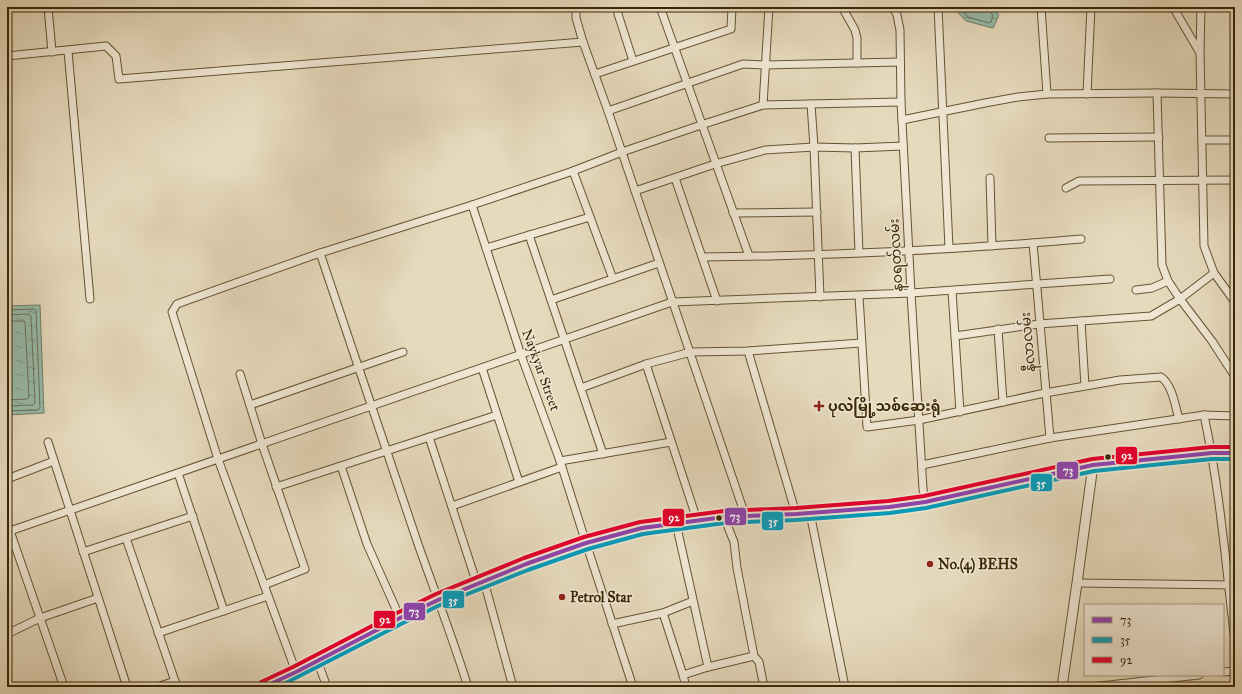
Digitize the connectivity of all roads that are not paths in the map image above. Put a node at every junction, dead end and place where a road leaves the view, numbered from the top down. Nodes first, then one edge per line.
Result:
1 (48, 7) edge
2 (576, 7) edge
3 (617, 7) edge
4 (660, 7) edge
5 (732, 7) edge
6 (769, 7) edge
7 (842, 7) edge
8 (893, 7) edge
9 (938, 7) edge
10 (1041, 7) edge
11 (1091, 7) edge
12 (1173, 7) edge
13 (1201, 7) edge
14 (583, 42) junction
15 (674, 48) junction
16 (68, 50) junction
17 (52, 52) junction
18 (1200, 53) junction
19 (7, 56) edge
20 (633, 61) junction
21 (900, 62) junction
22 (857, 63) junction
23 (765, 65) junction
24 (595, 74) junction
25 (688, 84) junction
26 (1157, 93) junction
27 (1046, 94) junction
28 (1087, 94) junction
29 (1201, 94) junction
30 (1235, 94) edge
31 (901, 102) junction
32 (811, 104) junction
33 (763, 105) junction
34 (608, 111) junction
35 (943, 112) junction
36 (902, 120) junction
37 (701, 125) junction
38 (1159, 137) junction
39 (1049, 138) dead end
40 (1202, 140) junction
41 (1235, 140) edge
42 (903, 146) junction
43 (814, 147) junction
44 (855, 148) junction
45 (622, 152) junction
46 (715, 164) junction
47 (573, 171) junction
48 (675, 178) junction
49 (990, 178) dead end
50 (1160, 180) junction
51 (1202, 180) junction
52 (1235, 180) edge
53 (1066, 188) dead end
54 (635, 191) junction
55 (472, 205) junction
56 (817, 212) junction
57 (733, 213) junction
58 (590, 217) junction
59 (530, 235) junction
60 (1081, 239) dead end
61 (1033, 243) junction
62 (992, 246) junction
63 (486, 248) junction
64 (949, 248) junction
65 (908, 251) junction
66 (320, 253) junction
67 (859, 253) junction
68 (819, 255) junction
69 (749, 256) junction
70 (702, 257) junction
71 (659, 264) junction
72 (1214, 273) junction
73 (613, 279) junction
74 (1110, 279) dead end
75 (1168, 281) junction
76 (1036, 284) junction
77 (1136, 290) dead end
78 (952, 291) junction
79 (911, 293) junction
80 (859, 296) junction
81 (820, 297) junction
82 (90, 299) dead end
83 (1180, 299) junction
84 (552, 300) junction
85 (717, 301) junction
86 (672, 302) junction
87 (1235, 302) edge
88 (1081, 321) junction
89 (1039, 324) junction
90 (998, 329) junction
91 (955, 336) junction
92 (565, 339) junction
93 (861, 343) junction
94 (748, 351) junction
95 (403, 352) dead end
96 (691, 352) junction
97 (521, 354) junction
98 (646, 364) junction
99 (358, 367) junction
100 (482, 368) junction
101 (240, 374) dead end
102 (1235, 380) edge
103 (1085, 386) junction
104 (581, 388) junction
105 (1045, 393) junction
106 (1004, 402) junction
107 (250, 405) junction
108 (371, 406) junction
109 (960, 412) junction
110 (497, 415) junction
111 (1204, 415) junction
112 (1235, 416) edge
113 (1179, 419) junction
114 (919, 420) junction
115 (429, 437) junction
116 (1050, 438) junction
117 (48, 442) dead end
118 (671, 442) junction
119 (262, 444) junction
120 (387, 451) junction
121 (1212, 453) junction
122 (1235, 453) edge
123 (603, 454) junction
124 (218, 459) junction
125 (54, 460) junction
126 (561, 464) junction
127 (1093, 465) junction
128 (341, 466) junction
129 (922, 466) junction
130 (178, 473) junction
131 (7, 479) edge
132 (519, 482) junction
133 (276, 487) junction
134 (925, 502) junction
135 (452, 506) junction
136 (69, 511) junction
137 (810, 513) junction
138 (796, 514) junction
139 (745, 515) junction
140 (193, 516) junction
141 (724, 516) junction
142 (697, 520) junction
143 (676, 523) junction
144 (8, 532) edge
145 (126, 538) junction
146 (586, 543) junction
147 (83, 552) junction
148 (480, 583) junction
149 (1078, 583) junction
150 (264, 585) junction
151 (1232, 585) edge
152 (268, 596) junction
153 (98, 598) junction
154 (438, 600) junction
155 (693, 601) junction
156 (224, 611) junction
157 (663, 613) junction
158 (40, 618) junction
159 (400, 618) junction
160 (612, 624) junction
161 (7, 634) edge
162 (158, 634) junction
163 (1235, 642) edge
164 (754, 656) junction
165 (318, 660) junction
166 (708, 667) junction
167 (1235, 671) edge
168 (296, 672) junction
169 (1224, 672) edge
170 (684, 675) junction
171 (1190, 676) edge
172 (176, 684) edge
173 (64, 687) edge
174 (127, 687) edge
175 (157, 687) edge
176 (264, 687) edge
177 (327, 687) edge
178 (468, 687) edge
179 (513, 687) edge
180 (633, 687) edge
181 (686, 687) edge
182 (764, 687) edge
183 (846, 687) edge
184 (1062, 687) edge
185 (1091, 687) edge

1 - 17 street
2 - 14 street
3 - 20 street
4 - 15 street
5 - 15 street
6 - 23 street
7 - 22 street
8 - 21 street, နဝရတ်လမ်း
9 - 35 street
10 - 27 street
11 - 28 street
12 - 18 street
13 - 18 street
14 - 16 street
14 - 24 street
15 - 20 street
15 - 25 street
16 - 17 street
16 - 82 street
17 - 19 street
18 - 29 street
20 - 24 street
21 - 22 street
21 - 31 street, နဝရတ်လမ်း
22 - 23 street
23 - 25 street
23 - 33 street
24 - 34 street
25 - 34 street
25 - 37 street
26 - 28 street
26 - 29 street
26 - 38 street
27 - 28 street
27 - 35 street
29 - 30 street
29 - 40 street
31 - 32 street
31 - 36 street, နဝရတ်လမ်း
32 - 33 street
32 - 43 street
33 - 37 street
34 - 45 street
35 - 36 street
35 - 64 street
36 - 42 street, နဝရတ်လမ်း
37 - 45 street
37 - 46 street
38 - 39 street
38 - 50 street
40 - 41 street
40 - 51 street
42 - 44 street
42 - 65 street, နဝရတ်လမ်း
43 - 44 street
43 - 46 street
43 - 56 street
44 - 67 street
45 - 47 street
45 - 54 street
46 - 48 street
46 - 57 street
47 - 55 street
47 - 58 street
48 - 54 street
48 - 70 street
49 - 62 street
50 - 51 street
50 - 53 street
50 - 75 street
51 - 52 street
51 - 72 street
54 - 71 street
55 - 63 street, Naykyar Street
55 - 66 street
56 - 57 street
56 - 68 street
57 - 69 street
58 - 59 street
58 - 73 street
59 - 63 street
59 - 84 street
60 - 61 street
61 - 62 street
61 - 76 street, နီလာလမ်း
62 - 64 street
63 - 97 street, Naykyar Street
64 - 65 street
65 - 67 street
65 - 79 street, နဝရတ်လမ်း
66 - 99 street
66 - 124 street
67 - 68 street
68 - 69 street
68 - 81 street
69 - 70 street
70 - 85 street
71 - 73 street
71 - 86 street
72 - 83 street
72 - 87 street
73 - 84 street
74 - 76 street
75 - 77 street
75 - 83 street
76 - 78 street
76 - 89 street, နီလာလမ်း
78 - 79 street
78 - 91 street
79 - 80 street
79 - 114 street, နဝရတ်လမ်း
80 - 81 street
80 - 93 street
81 - 85 street
83 - 88 street
83 - 102 street
84 - 92 street
85 - 86 street
86 - 92 street
86 - 96 street
88 - 89 street
88 - 103 street
89 - 90 street
89 - 105 street, နီလာလမ်း
90 - 91 street
90 - 106 street
91 - 109 street
92 - 97 street
92 - 104 street
93 - 94 street
93 - 114 street
94 - 96 street
94 - 138 street
95 - 99 street
96 - 98 street
96 - 139 street
97 - 100 street
97 - 126 street, Naykyar Street
98 - 104 street
98 - 118 street
99 - 107 street
99 - 108 street
100 - 108 street
100 - 110 street
101 - 107 street
103 - 105 street
103 - 113 street
104 - 123 street
105 - 106 street
105 - 116 street, နီလာလမ်း
106 - 109 street
107 - 119 street
108 - 119 street
108 - 120 street
109 - 114 street
110 - 115 street
110 - 132 street
111 - 112 street
111 - 113 street
111 - 121 street
113 - 116 street
114 - 129 street, နဝရတ်လမ်း
115 - 120 street
115 - 135 street
116 - 129 street
117 - 125 street
118 - 123 street
118 - 142 street
119 - 124 street
119 - 133 street
120 - 128 street
120 - 154 street
121 - 122 main road
121 - 127 main road
121 - 151 street
123 - 126 street
124 - 130 street
124 - 150 street
125 - 131 street
125 - 136 street
126 - 132 street
126 - 146 street, Naykyar Street
127 - 134 main road
127 - 149 street
128 - 133 street
128 - 159 street
129 - 134 street, နဝရတ်လမ်း
130 - 136 street
130 - 140 street
132 - 135 street
133 - 150 street
134 - 137 main road
135 - 148 street
136 - 144 street
136 - 147 street
137 - 138 main road
137 - 183 street
138 - 139 main road
139 - 141 main road
140 - 145 street
140 - 156 street
141 - 142 main road
141 - 164 street
142 - 143 main road
143 - 146 main road
143 - 155 street
144 - 158 street
145 - 147 street
145 - 162 street
146 - 148 main road
146 - 160 street, Naykyar Street
147 - 153 street
148 - 154 main road
148 - 179 street
149 - 151 street
149 - 184 street
150 - 152 street
151 - 163 street
152 - 156 street
152 - 168 street
153 - 158 street
153 - 174 street
154 - 159 main road
154 - 178 street
155 - 157 street
155 - 166 street
156 - 162 street
157 - 160 street
157 - 170 street
158 - 161 street
158 - 173 street
159 - 165 main road
160 - 180 street, Naykyar Street
162 - 172 street
164 - 166 street
164 - 182 street
165 - 168 main road
165 - 177 street
166 - 170 street
167 - 169 street
168 - 176 main road
170 - 181 street
171 - 185 street
172 - 175 street

